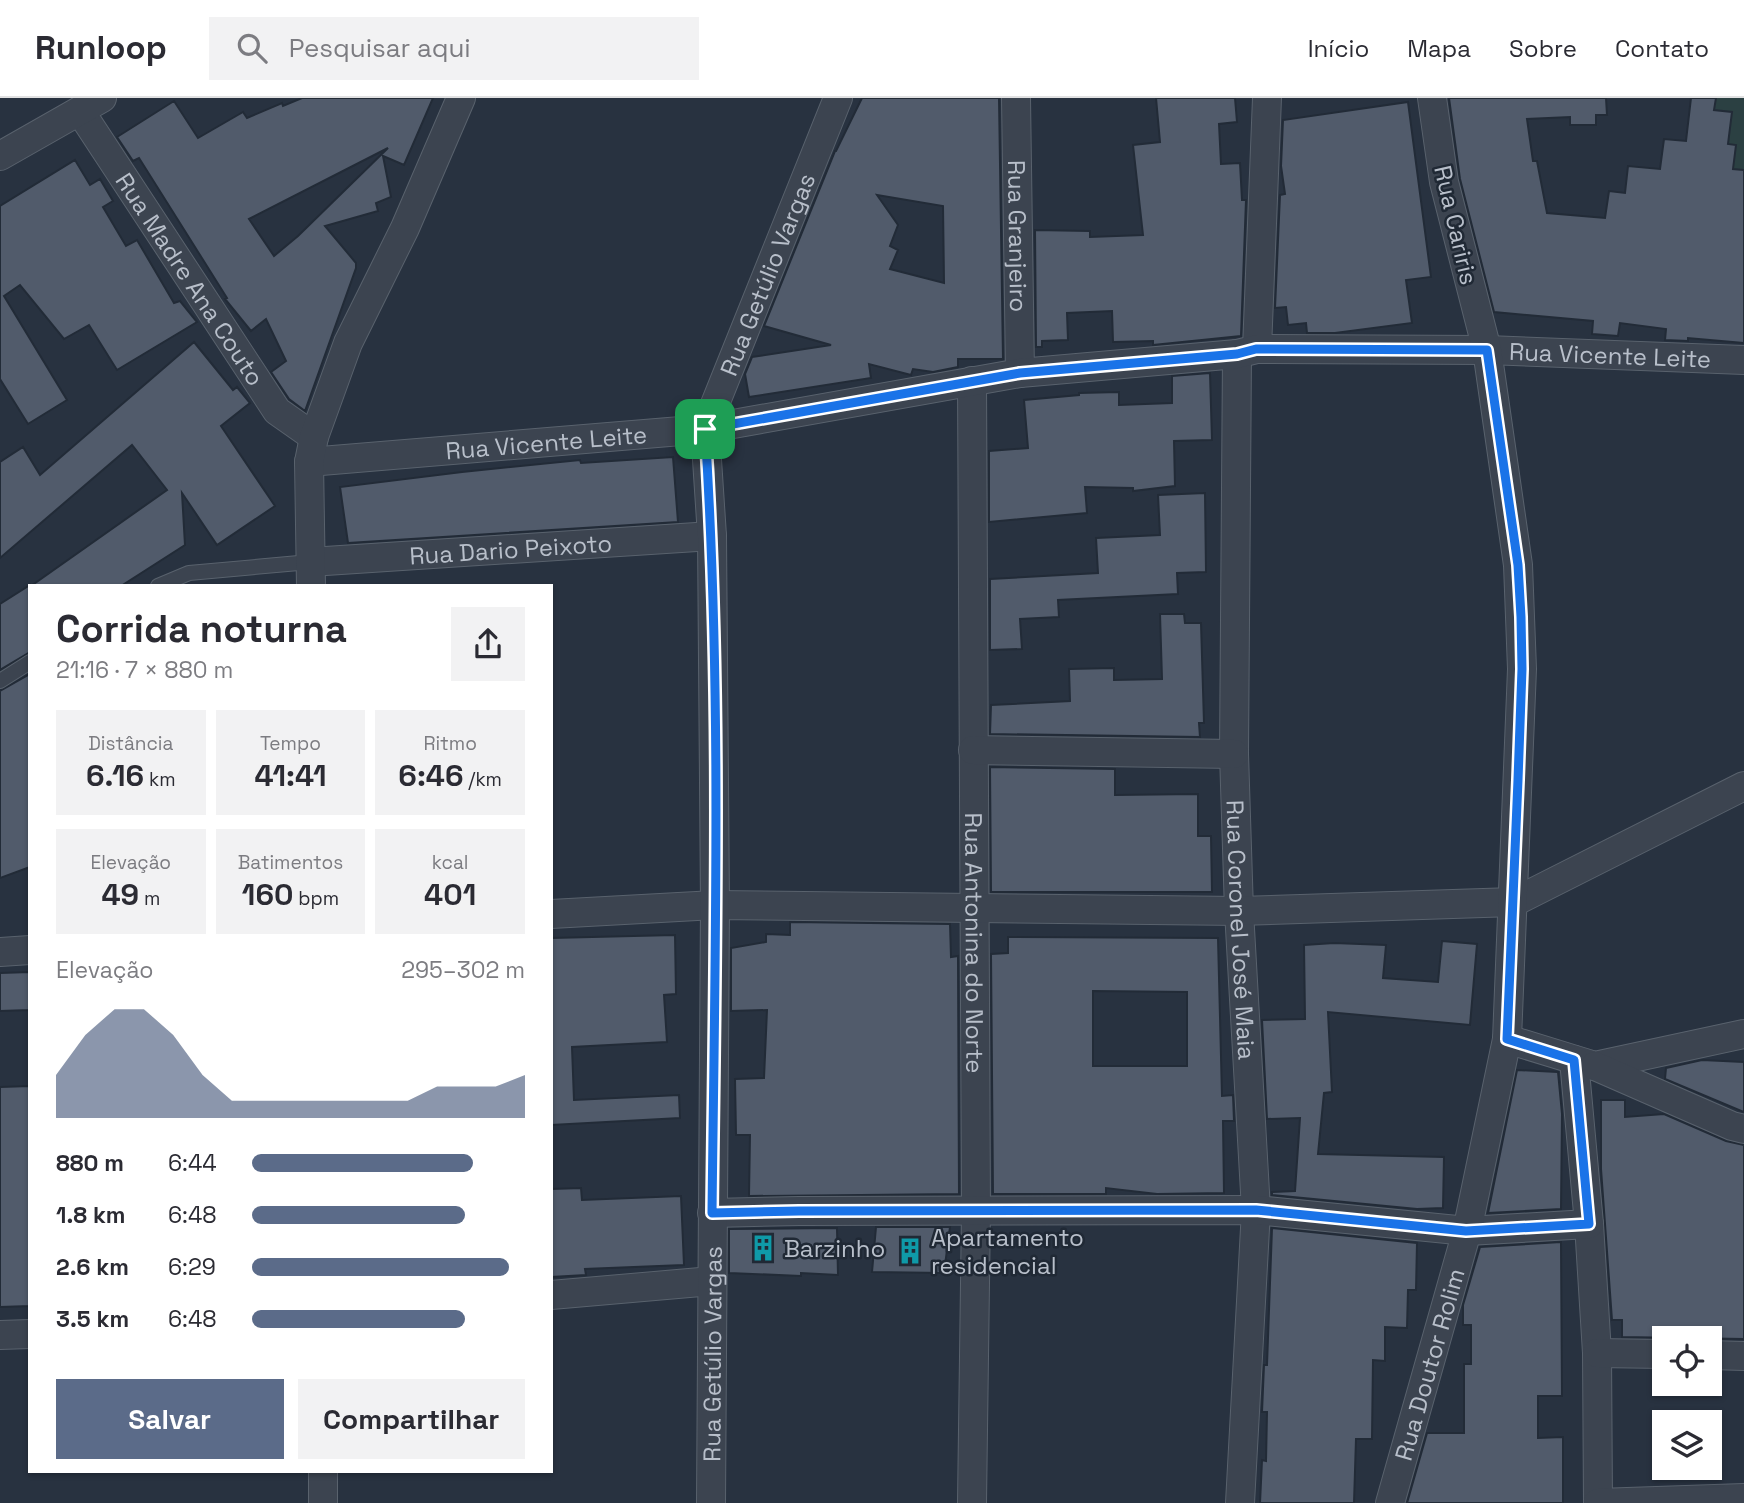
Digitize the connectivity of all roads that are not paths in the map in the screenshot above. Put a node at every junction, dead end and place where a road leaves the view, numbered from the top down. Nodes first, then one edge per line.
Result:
1 (461, 98) edge
2 (838, 98) edge
3 (1016, 98) edge
4 (1267, 98) edge
5 (1432, 98) edge
6 (91, 105) edge
7 (0, 156) edge
8 (1487, 350) junction
9 (1247, 352) junction
10 (1744, 360) edge
11 (1020, 373) junction
12 (972, 381) junction
13 (705, 429) junction
14 (312, 450) junction
15 (712, 536) junction
16 (311, 574) edge
17 (163, 584) edge
18 (28, 663) edge
19 (0, 681) edge
20 (973, 750) junction
21 (1234, 754) junction
22 (1744, 786) edge
23 (1514, 902) junction
24 (715, 905) junction
25 (976, 906) junction
26 (1239, 911) junction
27 (553, 914) edge
28 (28, 950) edge
29 (0, 952) edge
30 (1744, 1034) edge
31 (1507, 1039) junction
32 (1585, 1063) junction
33 (1744, 1129) edge
34 (976, 1210) junction
35 (1256, 1210) junction
36 (712, 1213) junction
37 (1589, 1224) junction
38 (1466, 1231) junction
39 (712, 1281) junction
40 (553, 1295) edge
41 (28, 1334) edge
42 (0, 1335) edge
43 (1597, 1353) junction
44 (1652, 1354) edge
45 (1722, 1355) edge
46 (1744, 1356) edge
47 (323, 1473) edge
48 (1744, 1498) edge
49 (323, 1503) edge
50 (711, 1503) edge
51 (972, 1503) edge
52 (1240, 1503) edge
53 (1390, 1503) edge
54 (1598, 1503) edge

1 - 14 street
2 - 13 street, Rua Getúlio Vargas
3 - 11 street, Rua Granjeiro
4 - 9 street, Rua Coronel José Maia
5 - 8 street, Rua Cariris
6 - 7 street
6 - 14 street, Rua Madre Ana Couto
8 - 9 street, Rua Vicente Leite
8 - 10 street, Rua Vicente Leite
8 - 23 street, Rua Doutor Rolim
9 - 11 street, Rua Vicente Leite
9 - 21 street, Rua Coronel José Maia
11 - 12 street, Rua Vicente Leite
12 - 13 street, Rua Vicente Leite
12 - 20 street, Rua Antonina do Norte
13 - 14 street, Rua Vicente Leite
13 - 15 street, Rua Getúlio Vargas
14 - 16 street
15 - 16 street, Rua Dario Peixoto
15 - 24 street, Rua Getúlio Vargas
16 - 17 lane
18 - 19 lane
20 - 21 street
20 - 25 street, Rua Antonina do Norte
21 - 26 street, Rua Coronel José Maia
22 - 23 street
23 - 26 street
23 - 31 street, Rua Doutor Rolim
24 - 25 street
24 - 27 street
24 - 36 street, Rua Getúlio Vargas
25 - 26 street
25 - 34 street, Rua Antonina do Norte
26 - 35 street, Rua Coronel José Maia
28 - 29 street
30 - 32 street
31 - 32 street
31 - 38 street, Rua Doutor Rolim
32 - 33 street
32 - 37 street
34 - 35 street
34 - 36 street
34 - 51 street, Rua Antonina do Norte
35 - 38 street
35 - 52 street, Rua Coronel José Maia
36 - 39 street, Rua Getúlio Vargas
37 - 38 street
37 - 43 street
38 - 53 street, Rua Doutor Rolim
39 - 40 street
39 - 50 street, Rua Getúlio Vargas
41 - 42 street
43 - 44 street
43 - 54 street
45 - 46 street
47 - 49 street
48 - 54 street

